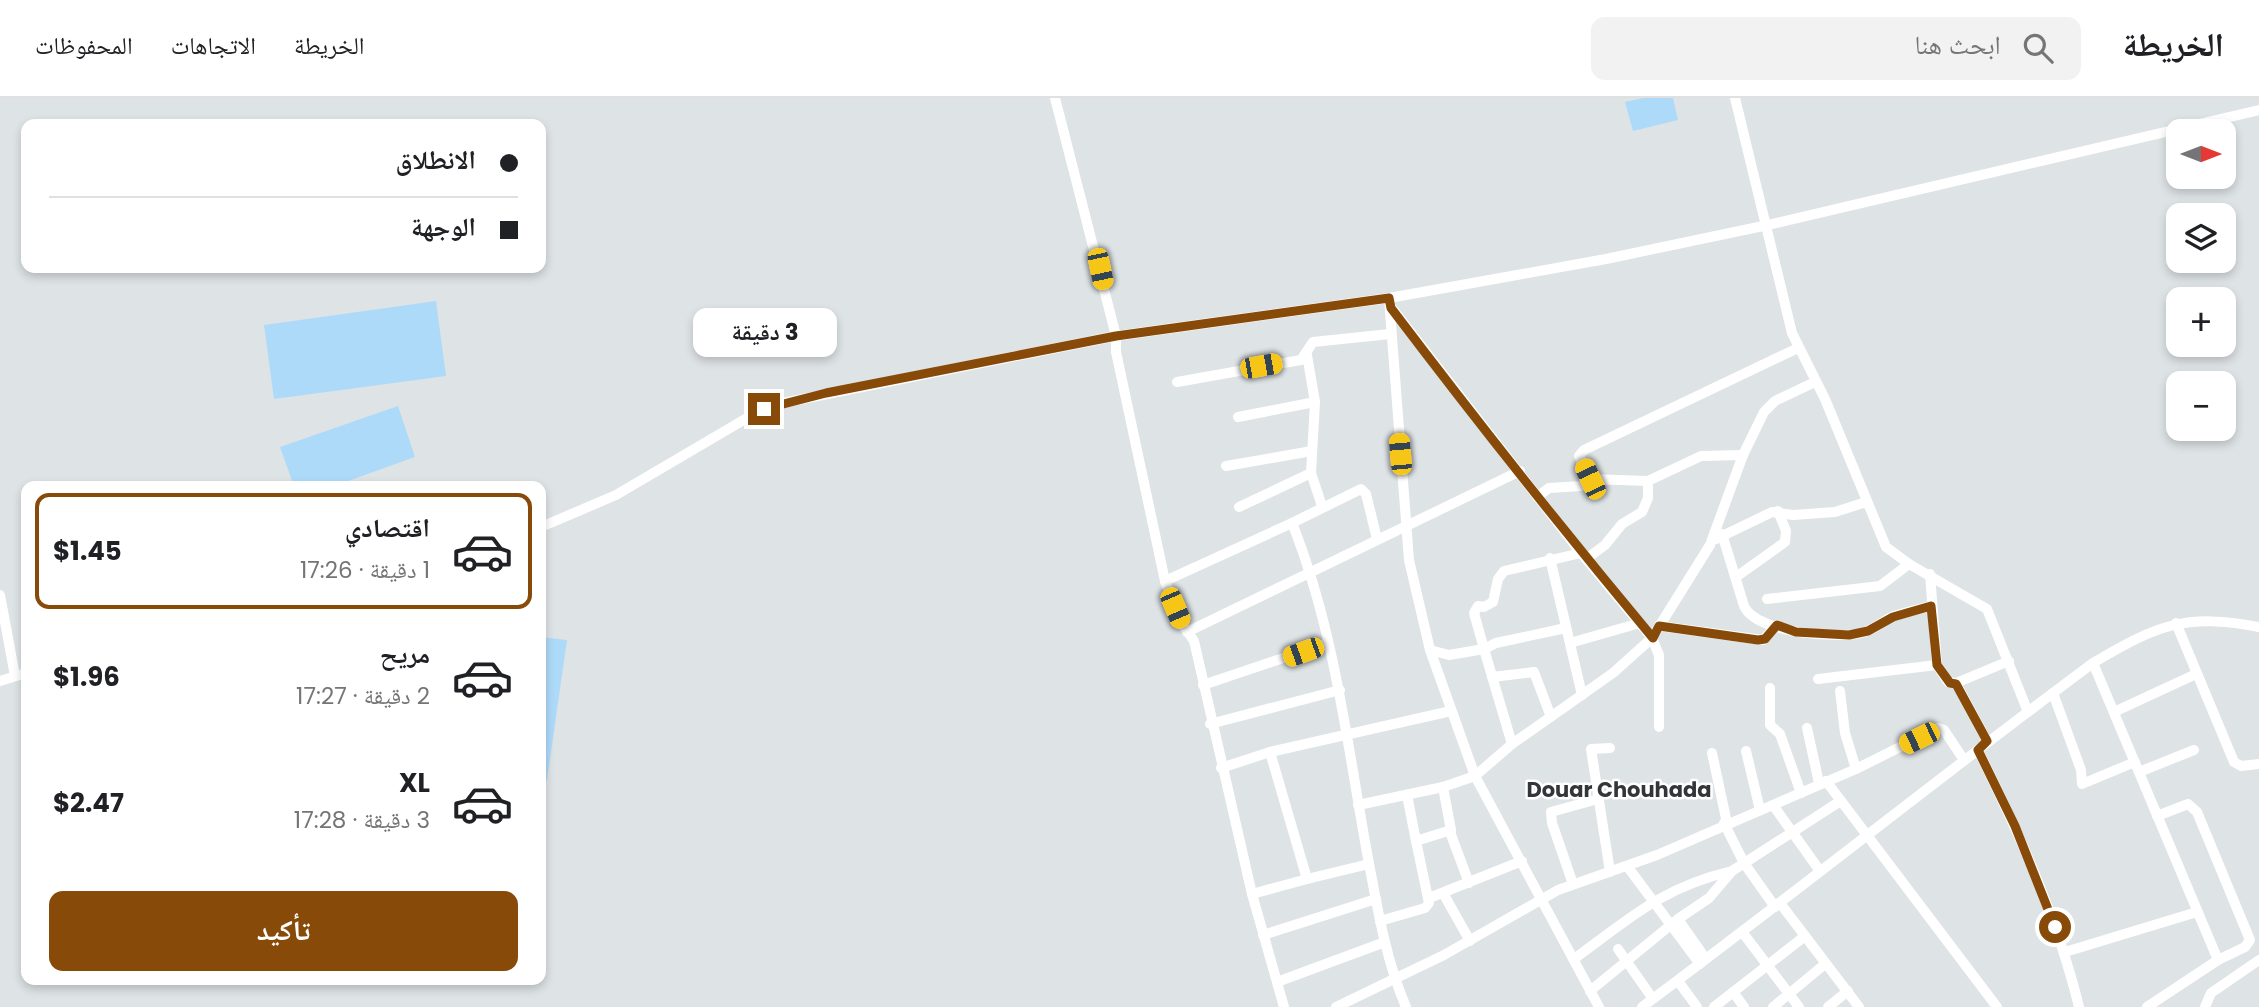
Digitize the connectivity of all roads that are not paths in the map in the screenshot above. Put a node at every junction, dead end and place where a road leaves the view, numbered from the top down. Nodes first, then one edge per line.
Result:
1 (1055, 98) edge
2 (1735, 98) edge
3 (2259, 110) edge
4 (1768, 225) junction
5 (1390, 303) junction
6 (1390, 334) junction
7 (1116, 336) junction
8 (1798, 348) junction
9 (1307, 355) junction
10 (1177, 382) dead end
11 (1815, 382) junction
12 (1315, 402) junction
13 (1238, 417) dead end
14 (1312, 451) junction
15 (1743, 454) junction
16 (1226, 466) dead end
17 (1520, 471) junction
18 (1311, 473) junction
19 (1590, 479) junction
20 (1648, 481) junction
21 (1537, 498) junction
22 (1866, 502) junction
23 (1322, 506) junction
24 (1239, 507) dead end
25 (1778, 511) junction
26 (1292, 523) junction
27 (546, 525) edge
28 (1406, 525) junction
29 (1722, 534) junction
30 (1377, 539) junction
31 (1710, 545) junction
32 (1583, 556) junction
33 (1550, 558) junction
34 (1909, 565) junction
35 (1311, 570) junction
36 (1930, 574) junction
37 (1736, 576) junction
38 (1165, 581) junction
39 (0, 595) edge
40 (1767, 598) dead end
41 (1931, 606) junction
42 (1640, 623) junction
43 (2176, 623) junction
44 (1777, 625) junction
45 (1659, 626) junction
46 (2259, 627) edge
47 (1566, 628) junction
48 (1187, 632) junction
49 (1653, 638) junction
50 (1328, 643) junction
51 (1570, 643) junction
52 (1484, 649) junction
53 (1430, 650) junction
54 (2009, 661) junction
55 (2093, 663) junction
56 (1937, 665) junction
57 (2196, 674) junction
58 (12, 677) edge
59 (1492, 677) junction
60 (1818, 679) dead end
61 (1956, 684) junction
62 (1203, 685) junction
63 (1770, 688) dead end
64 (1340, 690) junction
65 (1840, 691) dead end
66 (2053, 693) junction
67 (1582, 695) junction
68 (1451, 711) junction
69 (2028, 712) junction
70 (2114, 712) junction
71 (1551, 717) junction
72 (1210, 724) junction
73 (1659, 727) dead end
74 (1807, 728) dead end
75 (1345, 735) junction
76 (1987, 741) junction
77 (1512, 744) junction
78 (1610, 748) dead end
79 (1978, 750) junction
80 (2194, 750) dead end
81 (1746, 751) dead end
82 (1270, 752) junction
83 (1712, 753) dead end
84 (1964, 760) junction
85 (2259, 764) edge
86 (2137, 767) junction
87 (1221, 768) junction
88 (1856, 769) junction
89 (1475, 776) junction
90 (1823, 782) junction
91 (1443, 787) junction
92 (1801, 793) junction
93 (1407, 794) junction
94 (1598, 799) junction
95 (1839, 802) junction
96 (1358, 804) junction
97 (1773, 805) junction
98 (1760, 810) junction
99 (2157, 816) junction
100 (1726, 823) junction
101 (1450, 832) junction
102 (1791, 833) junction
103 (1866, 836) junction
104 (1416, 842) junction
105 (1522, 862) junction
106 (1369, 863) junction
107 (1744, 863) junction
108 (1627, 866) junction
109 (1732, 871) junction
110 (1820, 871) junction
111 (1610, 872) junction
112 (1307, 878) junction
113 (1469, 883) junction
114 (1573, 884) junction
115 (1443, 892) junction
116 (1252, 894) junction
117 (1429, 898) junction
118 (1376, 900) junction
119 (1654, 900) junction
120 (1542, 902) junction
121 (1777, 905) junction
122 (2197, 912) junction
123 (1380, 921) junction
124 (1675, 923) junction
125 (1743, 933) junction
126 (1263, 934) junction
127 (1805, 936) junction
128 (1470, 941) junction
129 (1385, 942) junction
130 (1618, 949) dead end
131 (2065, 952) junction
132 (1574, 959) junction
133 (2218, 960) junction
134 (2259, 960) edge
135 (1625, 962) junction
136 (1703, 962) junction
137 (1825, 964) junction
138 (1769, 967) junction
139 (1394, 978) junction
140 (1678, 981) junction
141 (1277, 982) junction
142 (1590, 991) junction
143 (1848, 991) junction
144 (1734, 992) junction
145 (1790, 994) junction
146 (1653, 999) junction
147 (1357, 1002) edge
148 (1284, 1007) edge
149 (1336, 1007) edge
150 (1406, 1007) edge
151 (1600, 1007) edge
152 (1642, 1007) edge
153 (1697, 1007) edge
154 (1714, 1007) edge
155 (1744, 1007) edge
156 (1773, 1007) edge
157 (1799, 1007) edge
158 (1828, 1007) edge
159 (1859, 1007) edge
160 (1997, 1007) edge
161 (2079, 1007) edge
162 (2147, 1007) edge
163 (2205, 1007) edge

1 - 7 street
2 - 4 street
3 - 4 street
4 - 5 street
4 - 8 street
5 - 6 street
5 - 7 street
5 - 17 street
6 - 9 street
6 - 28 street
7 - 27 street
7 - 38 street
8 - 11 street
8 - 19 street
9 - 10 street
9 - 12 street
11 - 15 street
11 - 22 street
12 - 13 street
12 - 14 street
14 - 16 street
14 - 18 street
15 - 20 street
15 - 31 street
17 - 21 street
17 - 28 street
18 - 23 street
18 - 24 street
19 - 20 street
19 - 21 street
20 - 32 street
21 - 32 street
22 - 25 street
22 - 34 street
23 - 26 street
23 - 30 street
25 - 29 street
25 - 37 street
26 - 35 street
26 - 38 street
28 - 30 street
28 - 53 street
29 - 31 street
29 - 37 street
30 - 35 street
31 - 45 street
32 - 33 street
32 - 42 street
33 - 47 street
33 - 52 street
34 - 36 street
34 - 40 street
35 - 48 street
35 - 50 street
36 - 41 street
36 - 54 street
37 - 44 street
38 - 48 street
39 - 58 street
41 - 44 street
41 - 56 street
42 - 49 street
42 - 51 street
43 - 46 street
43 - 55 street
43 - 57 street
44 - 45 street
45 - 49 street
47 - 51 street
47 - 52 street
48 - 62 street
49 - 67 street
49 - 73 street
50 - 62 street
50 - 64 street
51 - 67 street
52 - 53 street
52 - 59 street
53 - 68 street
54 - 61 street
54 - 69 street
55 - 66 street
55 - 70 street
56 - 60 street
56 - 61 street
57 - 70 street
57 - 85 street
59 - 71 street
59 - 77 street
61 - 76 street
62 - 72 street
63 - 92 street
64 - 72 street
64 - 75 street
65 - 88 street
66 - 69 street
66 - 86 street
67 - 71 street
68 - 75 street
68 - 89 street
69 - 76 street
70 - 86 street
71 - 77 street
72 - 87 street
74 - 90 street
75 - 82 street
75 - 96 street
76 - 79 street
77 - 89 street
78 - 94 street
79 - 84 street
79 - 131 street
80 - 86 street
81 - 98 street
82 - 87 street
82 - 112 street
83 - 100 street
84 - 88 street
84 - 103 street
86 - 99 street
87 - 116 street
88 - 90 street
89 - 91 street
89 - 105 street
90 - 92 street
90 - 95 street
91 - 93 street
91 - 101 street
92 - 97 street
93 - 96 street
93 - 104 street
94 - 111 street
94 - 114 street
95 - 102 street
95 - 103 street
96 - 106 street
97 - 98 street
97 - 102 street
98 - 100 street
99 - 122 street
99 - 133 street
100 - 107 street
100 - 108 street
101 - 104 street
101 - 113 street
102 - 107 street
102 - 110 street
103 - 110 street
103 - 160 street
104 - 117 street
105 - 113 street
105 - 120 street
106 - 112 street
106 - 118 street
107 - 109 street
107 - 121 street
108 - 111 street
108 - 119 street
109 - 119 street
109 - 124 street
110 - 121 street
111 - 114 street
112 - 116 street
113 - 115 street
114 - 120 street
115 - 117 street
115 - 128 street
116 - 126 street
117 - 123 street
118 - 123 street
118 - 126 street
119 - 124 street
119 - 132 street
120 - 128 street
120 - 132 street
121 - 125 street
121 - 127 street
122 - 131 street
122 - 133 street
123 - 129 street
124 - 135 street
124 - 136 street
125 - 136 street
125 - 138 street
126 - 141 street
127 - 137 street
127 - 138 street
128 - 139 street
129 - 139 street
129 - 141 street
130 - 135 street
131 - 161 street
132 - 142 street
133 - 162 street
134 - 163 street
135 - 142 street
135 - 146 street
136 - 140 street
137 - 143 street
137 - 145 street
138 - 144 street
138 - 145 street
139 - 147 street
139 - 150 street
140 - 146 street
140 - 153 street
141 - 148 street
142 - 151 street
143 - 158 street
143 - 159 street
144 - 154 street
144 - 155 street
145 - 156 street
145 - 157 street
146 - 152 street
147 - 149 street

